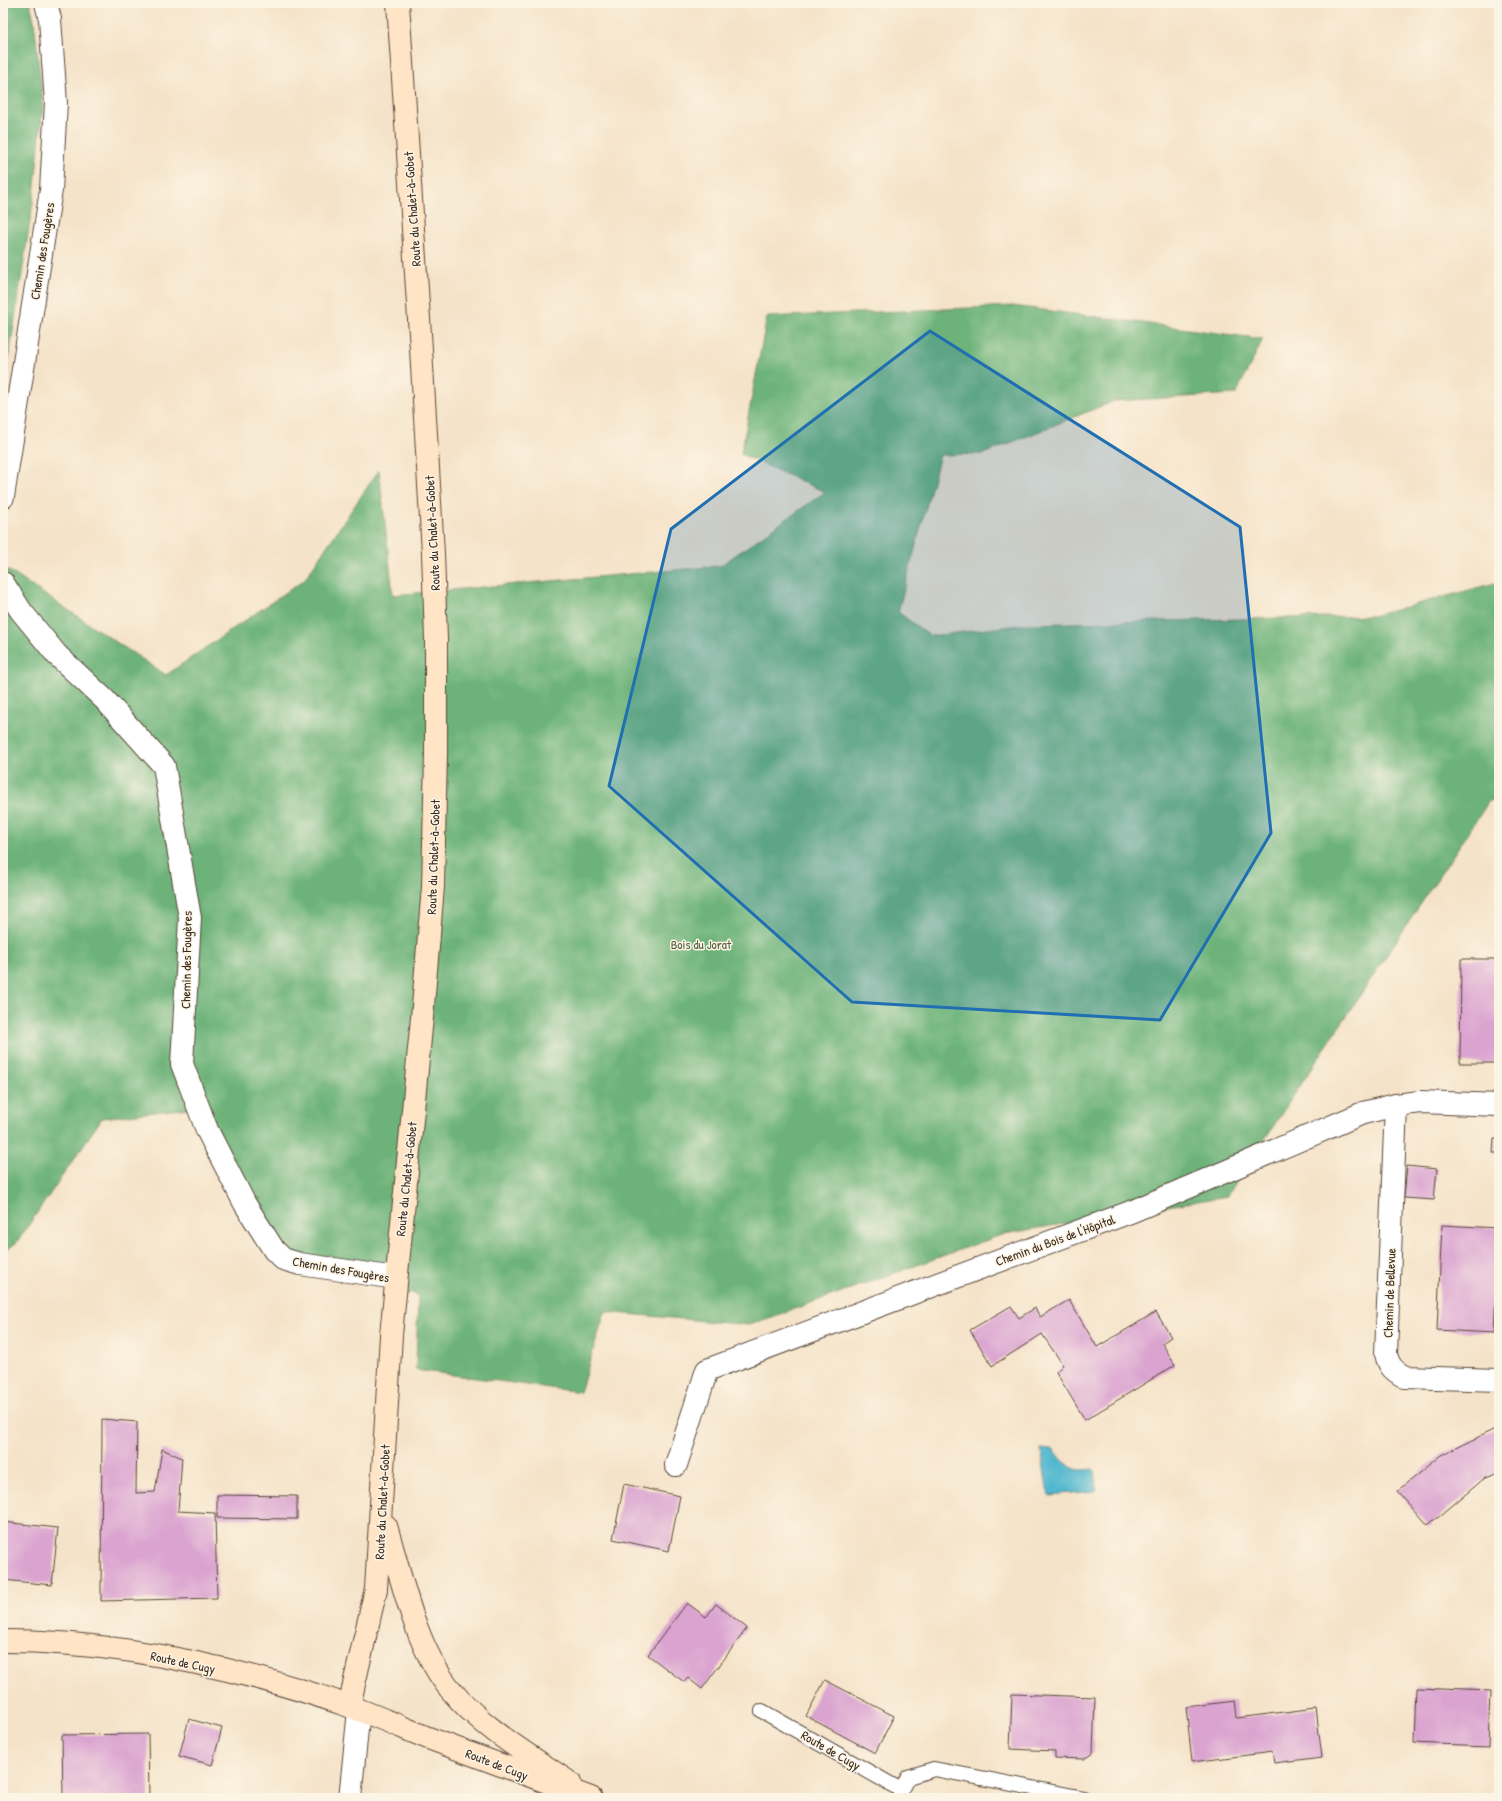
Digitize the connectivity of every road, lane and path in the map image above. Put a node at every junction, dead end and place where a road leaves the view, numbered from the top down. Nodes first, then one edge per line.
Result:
1 (46, 3) edge
2 (398, 3) edge
3 (3, 497) edge
4 (3, 583) edge
5 (1396, 1105) junction
6 (1499, 1105) edge
7 (396, 1278) junction
8 (1499, 1380) edge
9 (676, 1465) dead end
10 (382, 1513) junction
11 (3, 1641) edge
12 (354, 1708) junction
13 (762, 1711) dead end
14 (901, 1794) edge
15 (350, 1798) edge
16 (592, 1798) edge
17 (1084, 1798) edge

1 - 3 street, Chemin des Fougères
2 - 7 main road, Route du Chalet-à-Gobet
4 - 7 street, Chemin des Fougères
5 - 6 street, Chemin du Bois de l'Hôpital
5 - 8 street, Chemin de Bellevue
5 - 9 street, Chemin du Bois de l'Hôpital
7 - 10 main road, Route du Chalet-à-Gobet
10 - 12 main road, Route du Chalet-à-Gobet
10 - 16 main road
11 - 12 main road, Route de Cugy
12 - 15 street
12 - 16 main road, Route de Cugy
13 - 14 lane, Route de Cugy
14 - 17 lane, Route de Cugy

